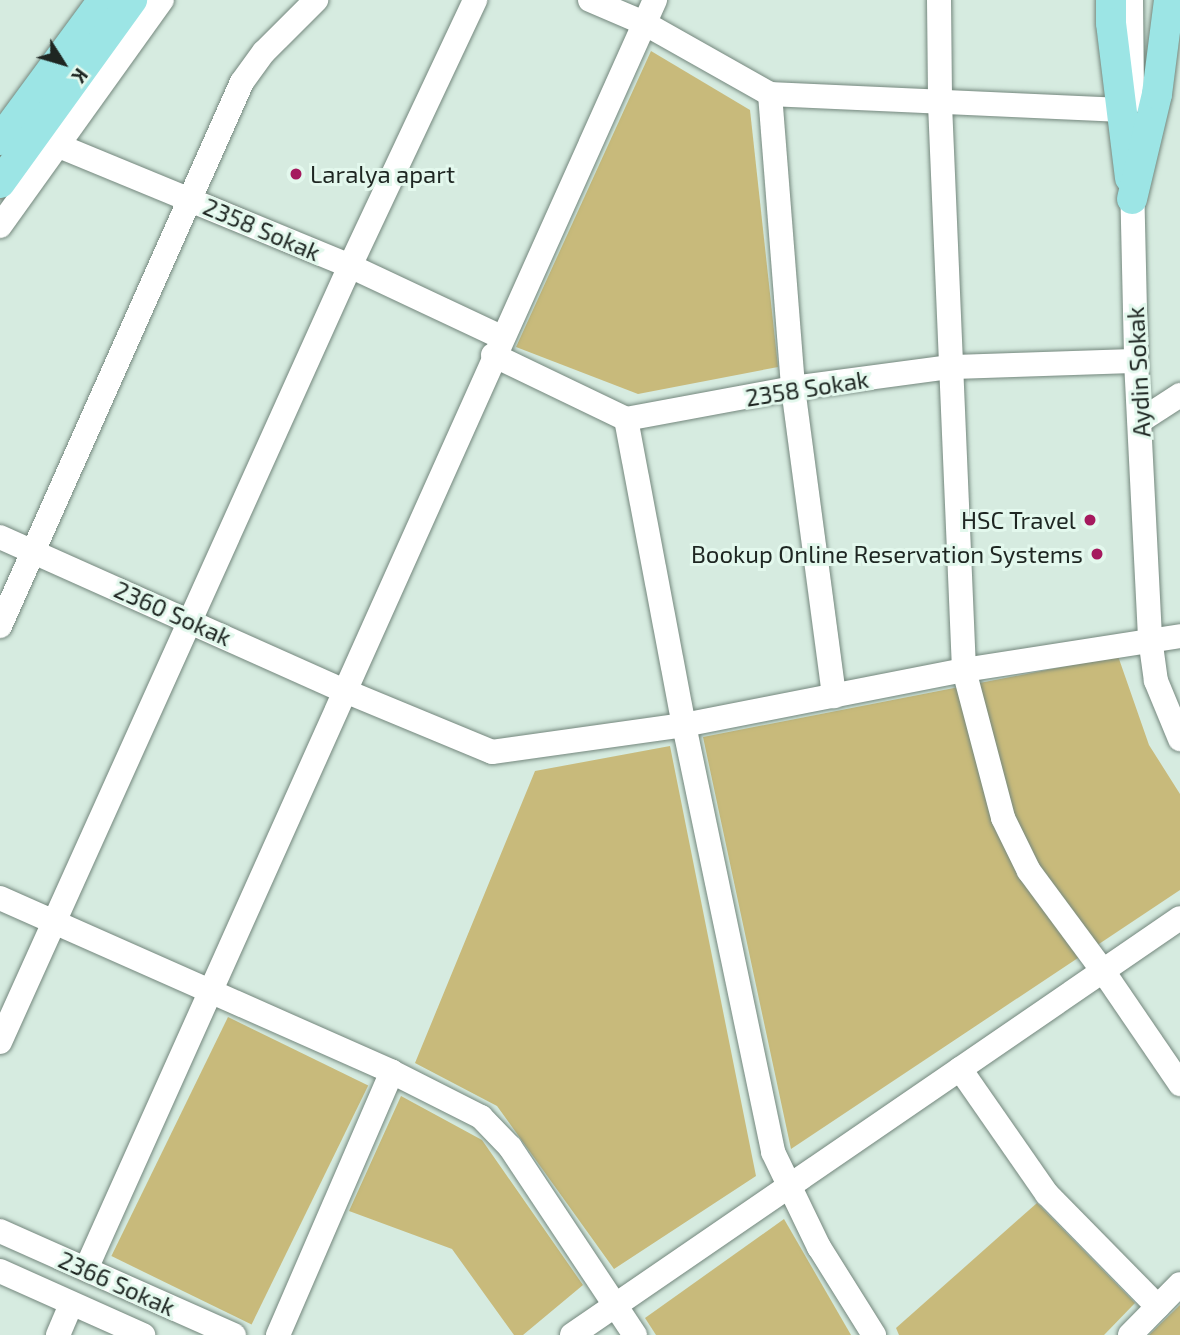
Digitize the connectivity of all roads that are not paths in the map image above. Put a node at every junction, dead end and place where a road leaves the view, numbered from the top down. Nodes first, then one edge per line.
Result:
1 (103, 0) edge
2 (132, 0) edge
3 (162, 0) edge
4 (316, 0) edge
5 (475, 0) edge
6 (590, 0) edge
7 (654, 0) edge
8 (939, 0) edge
9 (1111, 0) edge
10 (1131, 0) edge
11 (1142, 0) edge
12 (1169, 0) edge
13 (644, 23) junction
14 (770, 93) junction
15 (940, 104) junction
16 (1122, 110) junction
17 (0, 140) edge
18 (59, 146) junction
19 (0, 183) edge
20 (191, 199) junction
21 (1132, 200) junction
22 (0, 226) edge
23 (350, 266) junction
24 (497, 346) junction
25 (1136, 361) junction
26 (951, 367) junction
27 (793, 388) junction
28 (1180, 395) edge
29 (626, 419) junction
30 (1140, 421) junction
31 (0, 537) edge
32 (33, 551) junction
33 (190, 621) junction
34 (0, 626) edge
35 (1180, 636) edge
36 (1150, 638) junction
37 (964, 670) junction
38 (345, 691) junction
39 (834, 696) junction
40 (684, 725) junction
41 (1180, 739) edge
42 (0, 898) edge
43 (1180, 918) edge
44 (54, 922) junction
45 (1103, 971) junction
46 (211, 990) junction
47 (0, 1042) edge
48 (960, 1069) junction
49 (392, 1072) junction
50 (1180, 1084) edge
51 (790, 1185) junction
52 (0, 1231) edge
53 (86, 1269) junction
54 (0, 1271) edge
55 (1180, 1284) edge
56 (71, 1304) junction
57 (615, 1305) junction
58 (1158, 1307) junction
59 (58, 1335) edge
60 (143, 1335) edge
61 (234, 1335) edge
62 (278, 1335) edge
63 (572, 1335) edge
64 (635, 1335) edge
65 (874, 1335) edge
66 (1130, 1335) edge

1 - 17 main road
2 - 19 main road
3 - 18 street
4 - 20 street
5 - 23 street
6 - 13 street
7 - 13 street
8 - 15 street
9 - 16 main road
10 - 21 street, Aydin Sokak
11 - 21 street
12 - 21 main road
13 - 14 street
13 - 24 street
14 - 15 street
14 - 27 street
15 - 16 street
15 - 26 street
16 - 21 main road
18 - 20 street, 2358 Sokak
18 - 22 street
20 - 23 street, 2358 Sokak
20 - 32 street
21 - 25 street, Aydin Sokak
23 - 24 street, 2358 Sokak
23 - 33 street
24 - 29 street, 2358 Sokak
24 - 38 street
25 - 26 street, 2358 Sokak
25 - 30 street, Aydin Sokak
26 - 27 street, 2358 Sokak
26 - 37 street
27 - 29 street, 2358 Sokak
27 - 39 street
28 - 30 street
29 - 40 street
30 - 36 street, Aydin Sokak
31 - 32 street, 2360 Sokak
32 - 33 street, 2360 Sokak
32 - 34 street
33 - 38 street, 2360 Sokak
33 - 44 street
35 - 36 street, 2360 Sokak
36 - 37 street, 2360 Sokak
36 - 41 street, Aydin Sokak
37 - 39 street, 2360 Sokak
37 - 45 street
38 - 40 street, 2360 Sokak
38 - 46 street
39 - 40 street, 2360 Sokak
40 - 51 street
42 - 44 street
43 - 45 street
44 - 46 street
44 - 47 street
45 - 48 street
45 - 50 street
46 - 49 street
46 - 53 street
48 - 51 street
48 - 58 street
49 - 57 street
49 - 62 street
51 - 57 street
51 - 65 street
52 - 53 street, 2366 Sokak
53 - 61 street, 2366 Sokak
54 - 56 street, 2366 Sokak
55 - 58 street
56 - 59 street
56 - 60 street, 2366 Sokak
57 - 63 street
57 - 64 street
58 - 66 street

